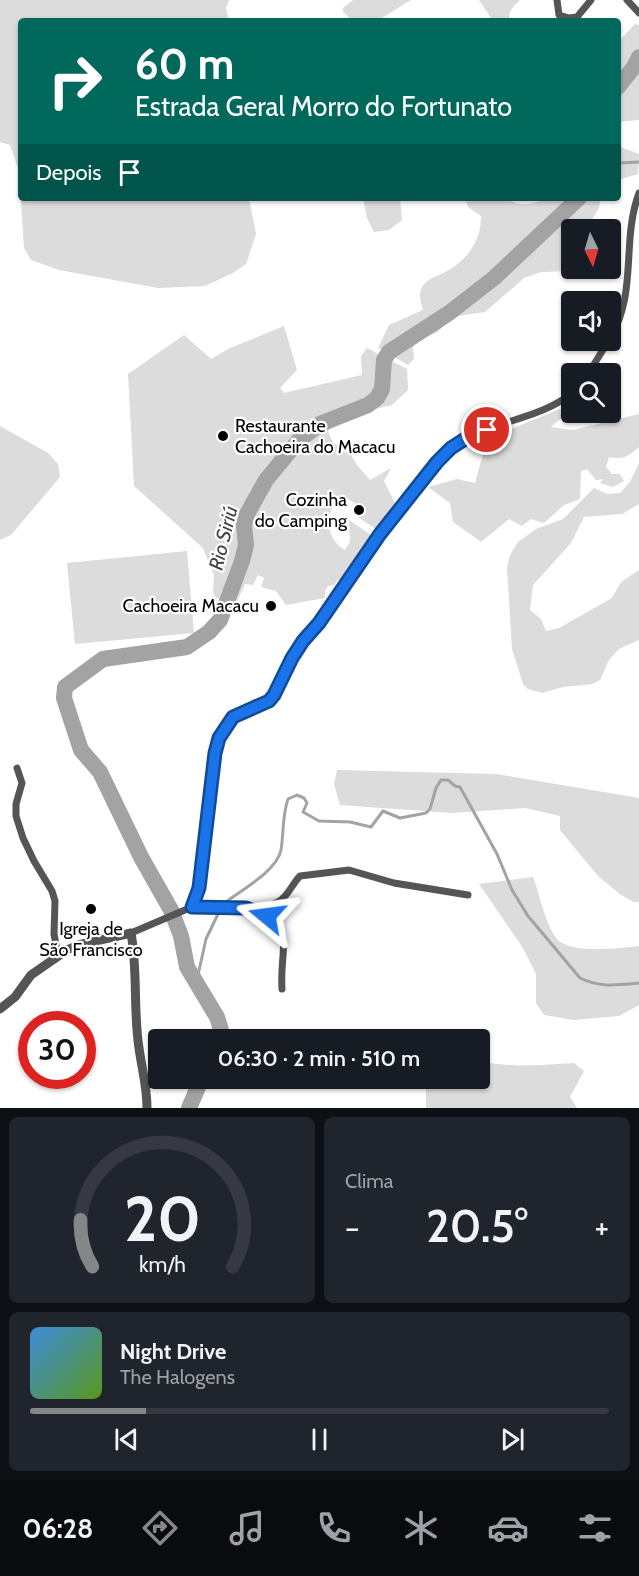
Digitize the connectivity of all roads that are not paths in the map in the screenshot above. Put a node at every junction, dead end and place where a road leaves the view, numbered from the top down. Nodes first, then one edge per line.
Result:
1 (557, 0) edge
2 (591, 0) edge
3 (627, 0) edge
4 (639, 13) edge
5 (639, 193) edge
6 (621, 318) edge
7 (561, 399) edge
8 (17, 768) dead end
9 (468, 895) dead end
10 (192, 907) junction
11 (246, 908) junction
12 (130, 933) junction
13 (58, 956) junction
14 (282, 989) dead end
15 (0, 1009) edge
16 (147, 1108) edge

1 - 2 street
3 - 4 street
5 - 6 street
7 - 10 street
8 - 13 street
9 - 11 street
10 - 11 street
10 - 12 street
11 - 14 street
12 - 13 street
12 - 16 street
13 - 15 street

